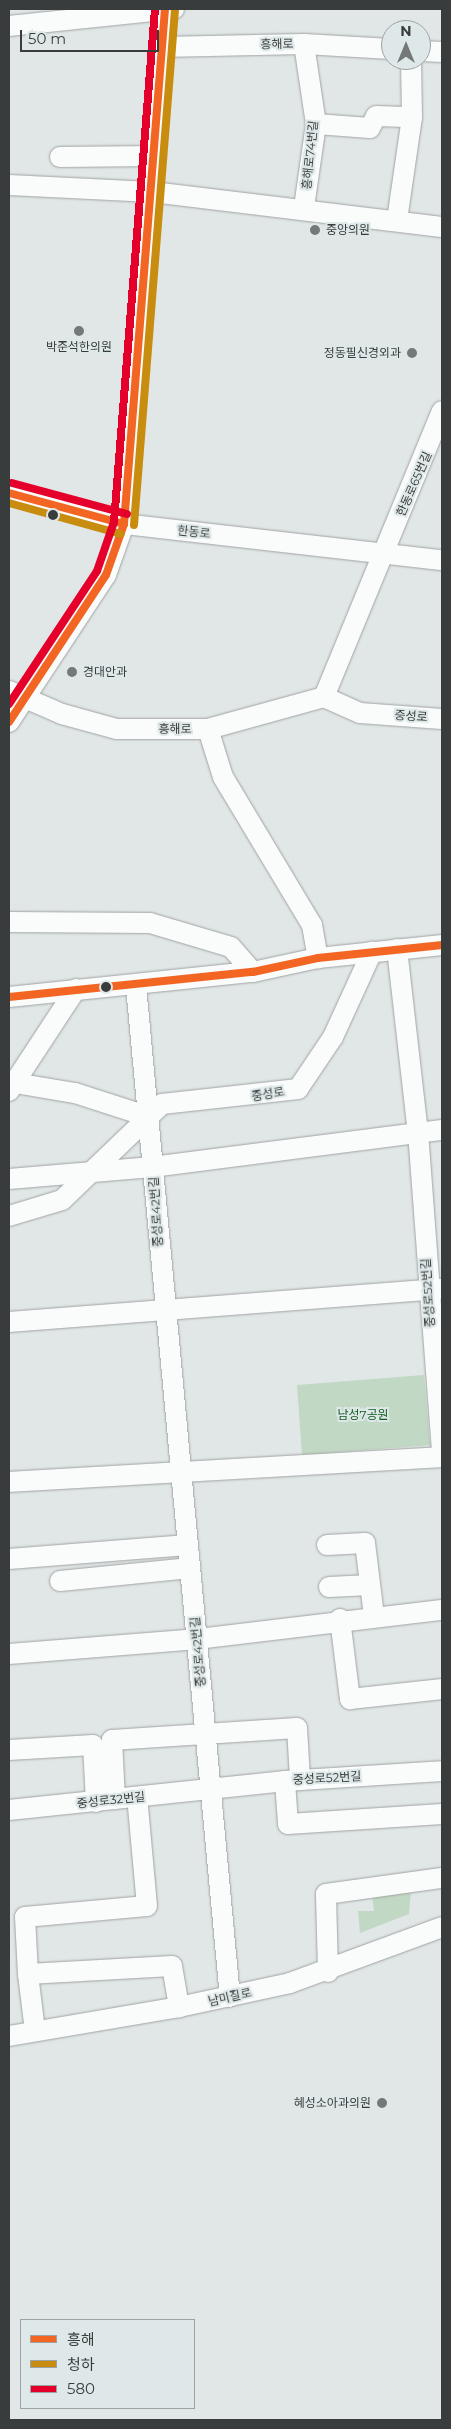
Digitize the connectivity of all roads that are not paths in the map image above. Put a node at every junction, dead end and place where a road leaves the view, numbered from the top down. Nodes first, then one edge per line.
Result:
1 (168, 9) edge
2 (9, 26) edge
3 (304, 44) junction
4 (162, 46) junction
5 (381, 48) edge
6 (411, 70) edge
7 (412, 117) junction
8 (316, 124) junction
9 (155, 156) junction
10 (60, 157) dead end
11 (9, 185) edge
12 (152, 192) junction
13 (304, 207) junction
14 (396, 220) junction
15 (442, 227) edge
16 (442, 411) edge
17 (9, 493) edge
18 (124, 524) junction
19 (382, 556) junction
20 (442, 560) edge
21 (18, 695) edge
22 (324, 697) junction
23 (442, 718) edge
24 (9, 722) edge
25 (208, 729) junction
26 (9, 922) edge
27 (442, 945) edge
28 (397, 949) junction
29 (372, 952) junction
30 (318, 958) junction
31 (253, 972) junction
32 (136, 986) junction
33 (76, 989) junction
34 (9, 997) edge
35 (12, 1087) edge
36 (146, 1116) junction
37 (442, 1130) edge
38 (418, 1132) junction
39 (152, 1167) junction
40 (92, 1171) junction
41 (9, 1179) edge
42 (9, 1216) edge
43 (434, 1289) edge
44 (163, 1308) junction
45 (9, 1322) edge
46 (438, 1372) edge
47 (441, 1428) edge
48 (442, 1455) edge
49 (179, 1469) junction
50 (9, 1482) edge
51 (187, 1545) junction
52 (327, 1545) dead end
53 (9, 1559) edge
54 (190, 1568) junction
55 (60, 1581) dead end
56 (370, 1585) junction
57 (329, 1587) dead end
58 (442, 1610) edge
59 (374, 1616) junction
60 (340, 1619) junction
61 (198, 1640) junction
62 (9, 1654) edge
63 (442, 1689) edge
64 (205, 1732) junction
65 (9, 1750) edge
66 (442, 1771) edge
67 (292, 1780) junction
68 (213, 1787) junction
69 (137, 1797) junction
70 (106, 1800) junction
71 (9, 1810) edge
72 (442, 1814) edge
73 (442, 1878) edge
74 (442, 1927) edge
75 (328, 1972) junction
76 (28, 1974) junction
77 (230, 1997) junction
78 (179, 2008) junction
79 (35, 2031) junction
80 (9, 2036) edge

1 - 2 street
1 - 4 street
3 - 4 street, 흥해로
3 - 5 street, 흥해로
3 - 8 street, 흥해로74번길
4 - 9 street
6 - 7 street
7 - 8 street
7 - 14 street
8 - 13 street, 흥해로74번길
9 - 10 street
9 - 12 street
11 - 12 street, 흥해로74번길
12 - 13 street, 흥해로74번길
12 - 18 street
13 - 14 street, 흥해로74번길
14 - 15 street, 흥해로74번길
16 - 19 street, 한동로65번길
17 - 18 street, 한동로
18 - 19 street, 한동로
18 - 21 street
19 - 20 street, 한동로
19 - 22 street
21 - 24 street
21 - 25 street, 흥해로
22 - 23 street, 중성로
22 - 25 street, 흥해로
25 - 30 street
26 - 31 street
27 - 28 street
28 - 29 street
28 - 38 street, 중성로52번길
29 - 30 street
29 - 36 street, 중성로
30 - 31 street
31 - 32 street
32 - 33 street
32 - 36 street, 중성로42번길
33 - 34 street
33 - 35 street
35 - 36 street
36 - 39 street, 중성로42번길
36 - 40 street
37 - 38 street
38 - 39 street
38 - 43 street, 중성로52번길
39 - 40 street
39 - 44 street, 중성로42번길
40 - 41 street
40 - 42 street
43 - 44 street
43 - 46 street, 중성로52번길
44 - 45 street
44 - 49 street, 중성로42번길
46 - 47 street, 중성로52번길
47 - 48 street, 중성로52번길
48 - 49 street
49 - 50 street
49 - 51 street, 중성로42번길
51 - 53 street
51 - 54 street, 중성로42번길
52 - 56 street
54 - 55 street
54 - 61 street, 중성로42번길
56 - 57 street
56 - 59 street
58 - 59 street
59 - 60 street
60 - 61 street
60 - 63 street
61 - 62 street
61 - 64 street, 중성로42번길
64 - 67 street
64 - 68 street, 중성로42번길
64 - 70 street
65 - 70 street
66 - 67 street, 중성로52번길
67 - 68 street, 중성로52번길
67 - 72 street
68 - 69 street, 중성로32번길
68 - 77 street, 중성로42번길
69 - 70 street, 중성로32번길
69 - 76 street
70 - 71 street, 중성로32번길
73 - 75 street
74 - 75 street, 남미질로
75 - 77 street, 남미질로
76 - 78 street
76 - 79 street
77 - 78 street, 남미질로
78 - 79 street, 남미질로
79 - 80 street, 남미질로

